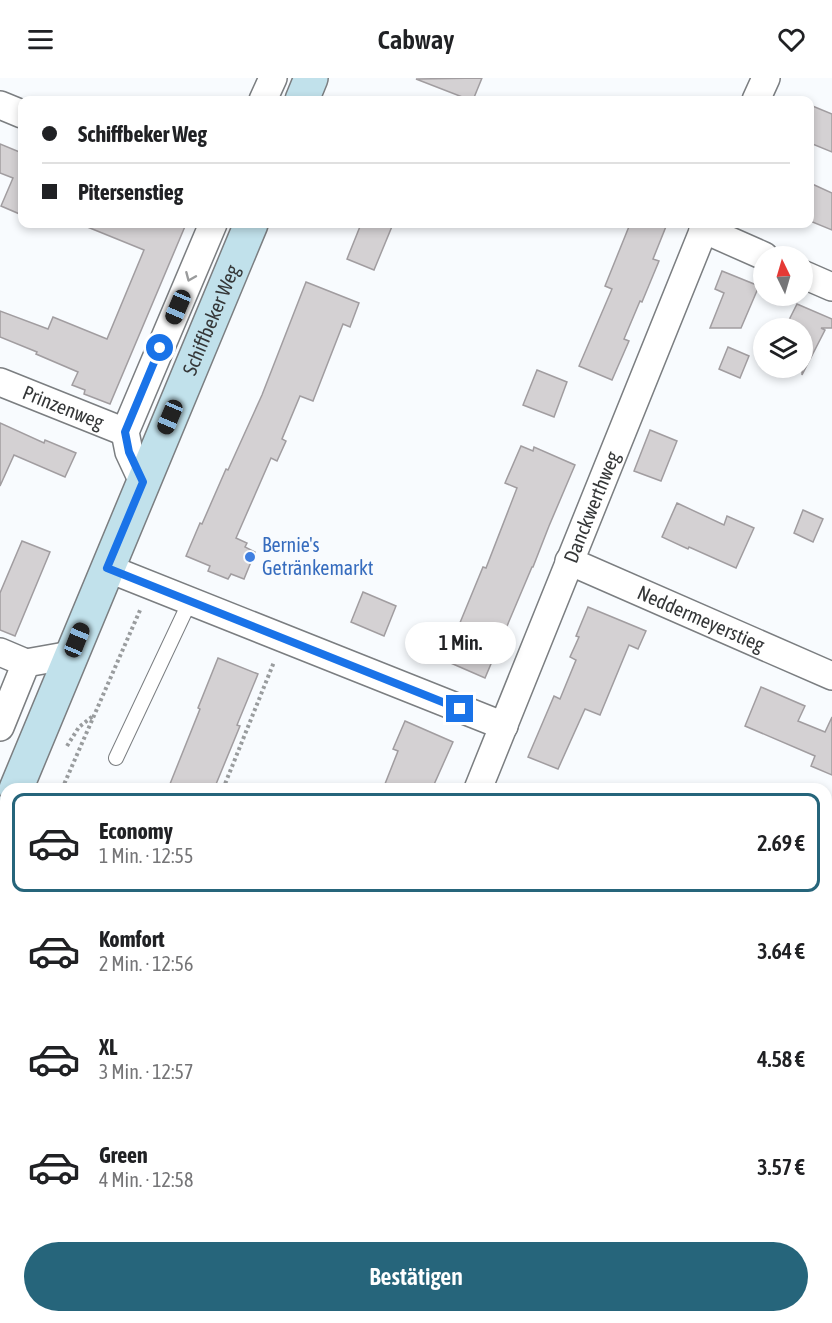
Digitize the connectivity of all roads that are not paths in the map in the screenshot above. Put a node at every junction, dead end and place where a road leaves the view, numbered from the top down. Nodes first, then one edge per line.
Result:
1 (273, 78) edge
2 (312, 78) edge
3 (265, 96) edge
4 (304, 96) edge
5 (0, 105) edge
6 (18, 112) edge
7 (211, 228) edge
8 (249, 228) edge
9 (703, 228) edge
10 (708, 228) edge
11 (753, 250) edge
12 (813, 279) edge
13 (832, 287) edge
14 (0, 382) edge
15 (125, 432) junction
16 (143, 482) junction
17 (569, 561) junction
18 (107, 568) junction
19 (190, 602) junction
20 (0, 652) edge
21 (71, 655) junction
22 (26, 663) junction
23 (832, 676) edge
24 (504, 726) junction
25 (0, 727) edge
26 (116, 758) dead end
27 (18, 783) edge
28 (480, 783) edge

1 - 3 street
2 - 4 main road
5 - 6 street
7 -> 15 street, Schiffbeker Weg
8 - 16 main road, Schiffbeker Weg
9 - 17 street, Danckwerthweg
10 - 11 street
12 - 13 street
14 - 15 street, Prinzenweg
15 - 16 street
16 - 18 main road, Schiffbeker Weg
17 - 23 street, Neddermeyerstieg
17 - 24 street, Danckwerthweg
18 - 19 street
18 - 21 main road, Schiffbeker Weg
19 - 24 street
19 - 26 lane
20 - 22 street
21 - 22 street
21 - 27 main road, Schiffbeker Weg
22 - 25 street
24 - 28 street, Danckwerthweg

